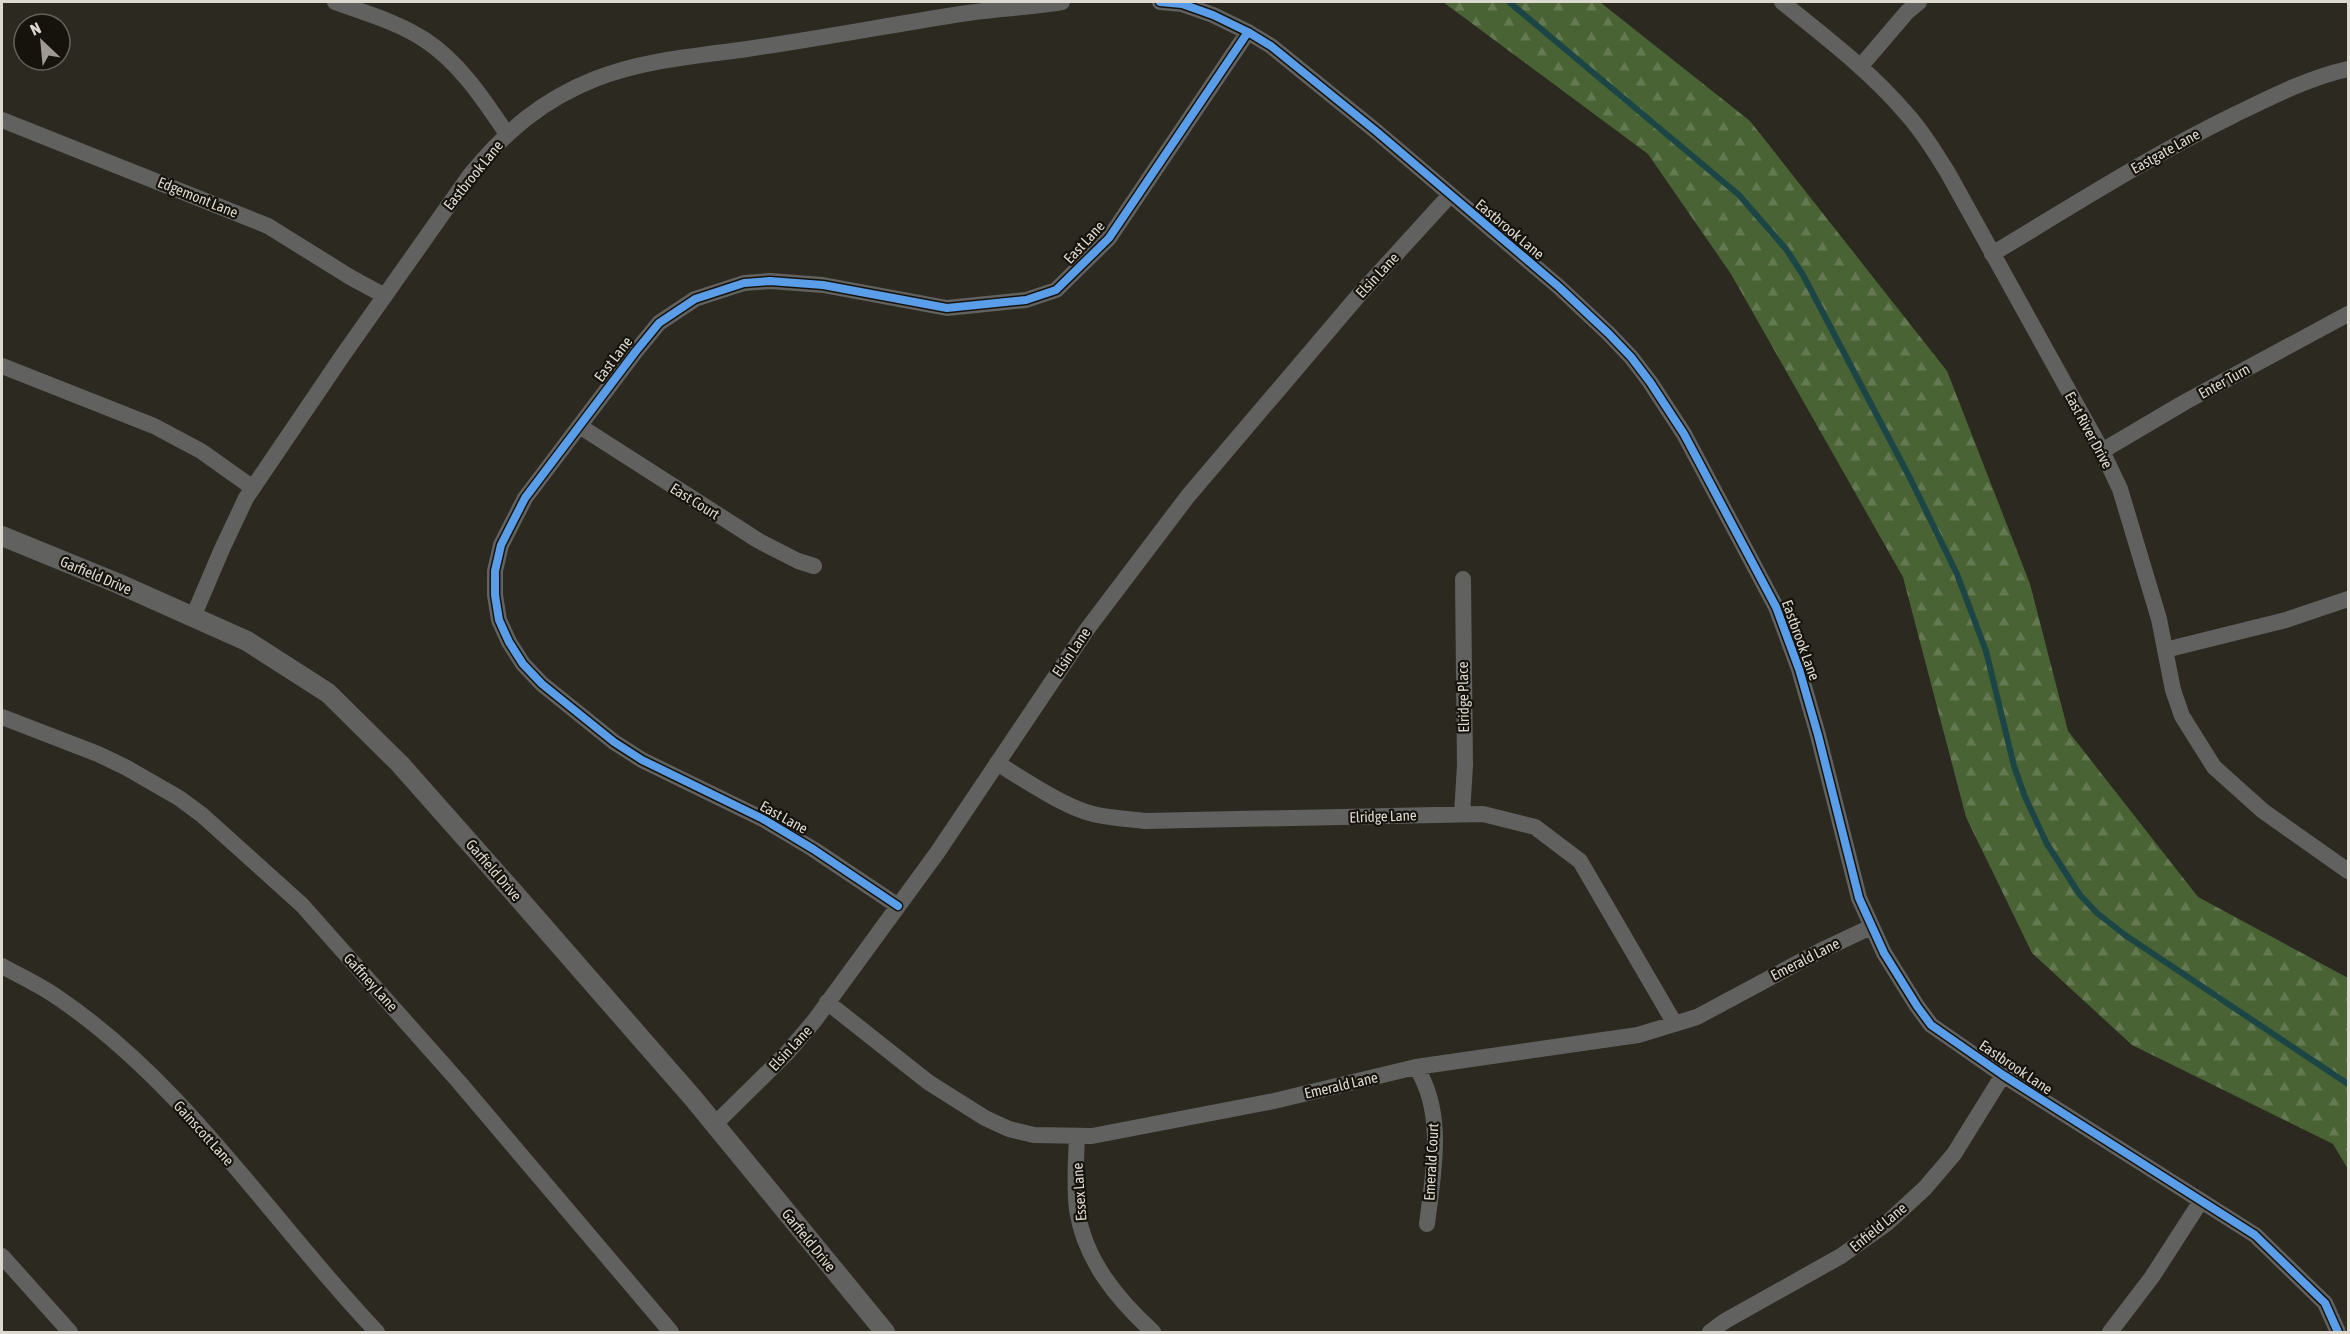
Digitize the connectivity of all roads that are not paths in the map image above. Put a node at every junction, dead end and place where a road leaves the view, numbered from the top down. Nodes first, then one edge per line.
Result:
1 (335, 2) edge
2 (1062, 2) edge
3 (1160, 2) edge
4 (1782, 2) edge
5 (1919, 2) edge
6 (1248, 32) junction
7 (1860, 67) junction
8 (2349, 69) edge
9 (2, 120) edge
10 (507, 134) junction
11 (1449, 195) junction
12 (1992, 254) junction
13 (385, 296) junction
14 (2349, 314) edge
15 (2, 366) edge
16 (581, 427) junction
17 (2102, 451) junction
18 (253, 488) junction
19 (2, 536) edge
20 (814, 566) dead end
21 (1463, 579) dead end
22 (2349, 599) edge
23 (194, 617) junction
24 (2165, 650) junction
25 (2, 717) edge
26 (996, 763) junction
27 (1462, 814) junction
28 (2349, 871) edge
29 (897, 906) junction
30 (1871, 927) junction
31 (2, 966) edge
32 (827, 1002) junction
33 (1675, 1024) junction
34 (1416, 1067) junction
35 (2003, 1075) junction
36 (714, 1125) junction
37 (1077, 1136) junction
38 (2201, 1201) junction
39 (1427, 1224) dead end
40 (2, 1256) edge
41 (70, 1332) edge
42 (377, 1332) edge
43 (671, 1332) edge
44 (885, 1332) edge
45 (1152, 1332) edge
46 (1710, 1332) edge
47 (2110, 1332) edge
48 (2338, 1332) edge

1 - 10 street
2 - 10 street, Eastbrook Lane
3 - 6 street, Eastbrook Lane
4 - 7 street, East River Drive
5 - 7 street
6 - 11 street, Eastbrook Lane
6 - 16 street, East Lane
7 - 12 street, East River Drive
8 - 12 street, Eastgate Lane
9 - 13 street, Edgemont Lane
10 - 13 street, Eastbrook Lane
11 - 26 street, Elsin Lane
11 - 30 street, Eastbrook Lane
12 - 17 street, East River Drive
13 - 18 street, Eastbrook Lane
14 - 17 street, Enter Turn
15 - 18 street
16 - 20 street, East Court
16 - 29 street, East Lane
17 - 24 street, East River Drive
18 - 23 street, Eastbrook Lane
19 - 23 street, Garfield Drive
21 - 27 street, Elridge Place
22 - 24 street
23 - 36 street, Garfield Drive
24 - 28 street, East River Drive
25 - 43 street, Gaffney Lane
26 - 27 street, Elridge Lane
26 - 29 street, Elsin Lane
27 - 33 street, Elridge Lane
29 - 32 street, Elsin Lane
30 - 33 street, Emerald Lane
30 - 35 street, Eastbrook Lane
31 - 42 street, Gainscott Lane
32 - 36 street, Elsin Lane
32 - 37 street, Emerald Lane
33 - 34 street, Emerald Lane
34 - 37 street, Emerald Lane
34 - 39 street, Emerald Court
35 - 38 street, Eastbrook Lane
35 - 46 street, Enfield Lane
36 - 44 street, Garfield Drive
37 - 45 street, Essex Lane
38 - 47 street
38 - 48 street, Eastbrook Lane
40 - 41 street

